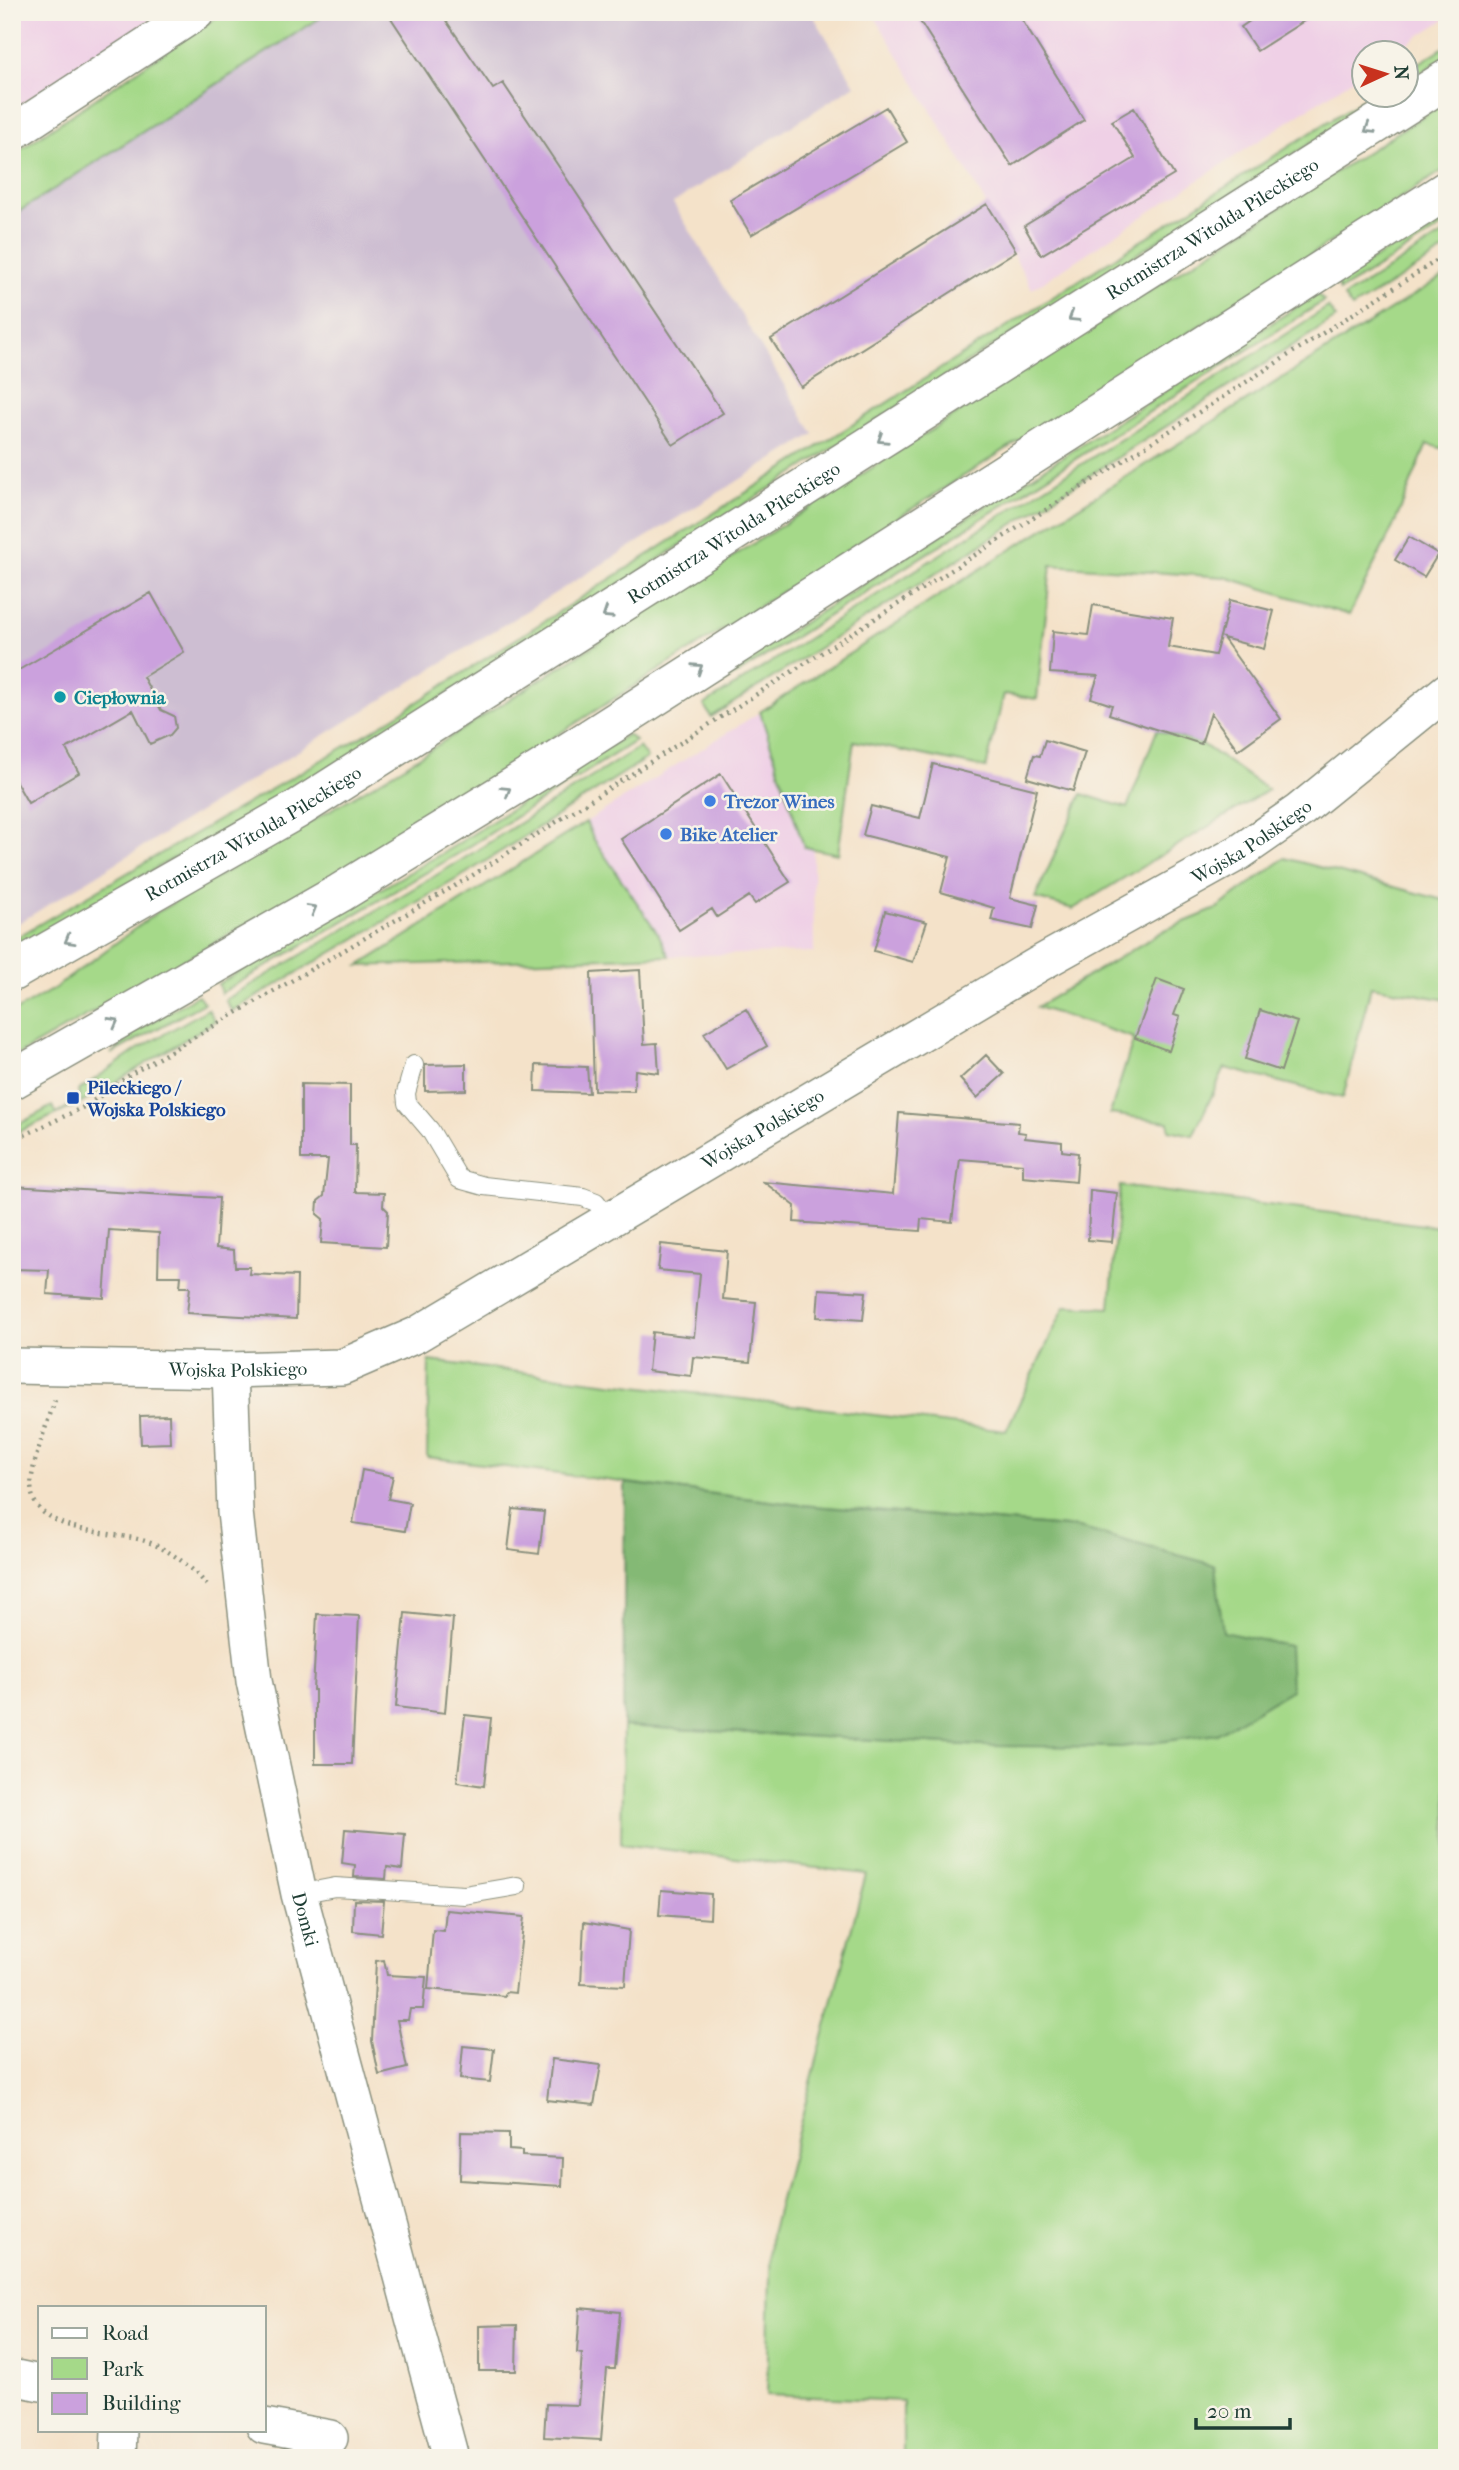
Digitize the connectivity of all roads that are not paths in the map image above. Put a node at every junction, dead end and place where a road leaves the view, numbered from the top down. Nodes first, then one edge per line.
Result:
1 (197, 12) edge
2 (1447, 79) edge
3 (12, 133) edge
4 (1447, 190) edge
5 (1447, 691) edge
6 (12, 972) edge
7 (414, 1065) dead end
8 (12, 1080) edge
9 (610, 1220) junction
10 (12, 1366) edge
11 (230, 1370) junction
12 (517, 1886) dead end
13 (299, 1894) junction
14 (12, 2377) edge
15 (38, 2383) edge
16 (266, 2426) edge
17 (120, 2432) edge
18 (330, 2438) dead end
19 (118, 2458) edge
20 (451, 2458) edge

1 - 3 street
2 -> 6 main road, Rotmistrza Witolda Pileckiego
8 -> 4 main road
5 - 9 street, Wojska Polskiego
7 - 9 lane
9 - 11 street, Wojska Polskiego
10 - 11 street, Wojska Polskiego
11 - 13 street, Domki
12 - 13 lane
13 - 20 street, Domki
14 - 15 street
16 - 18 street
17 - 19 street

